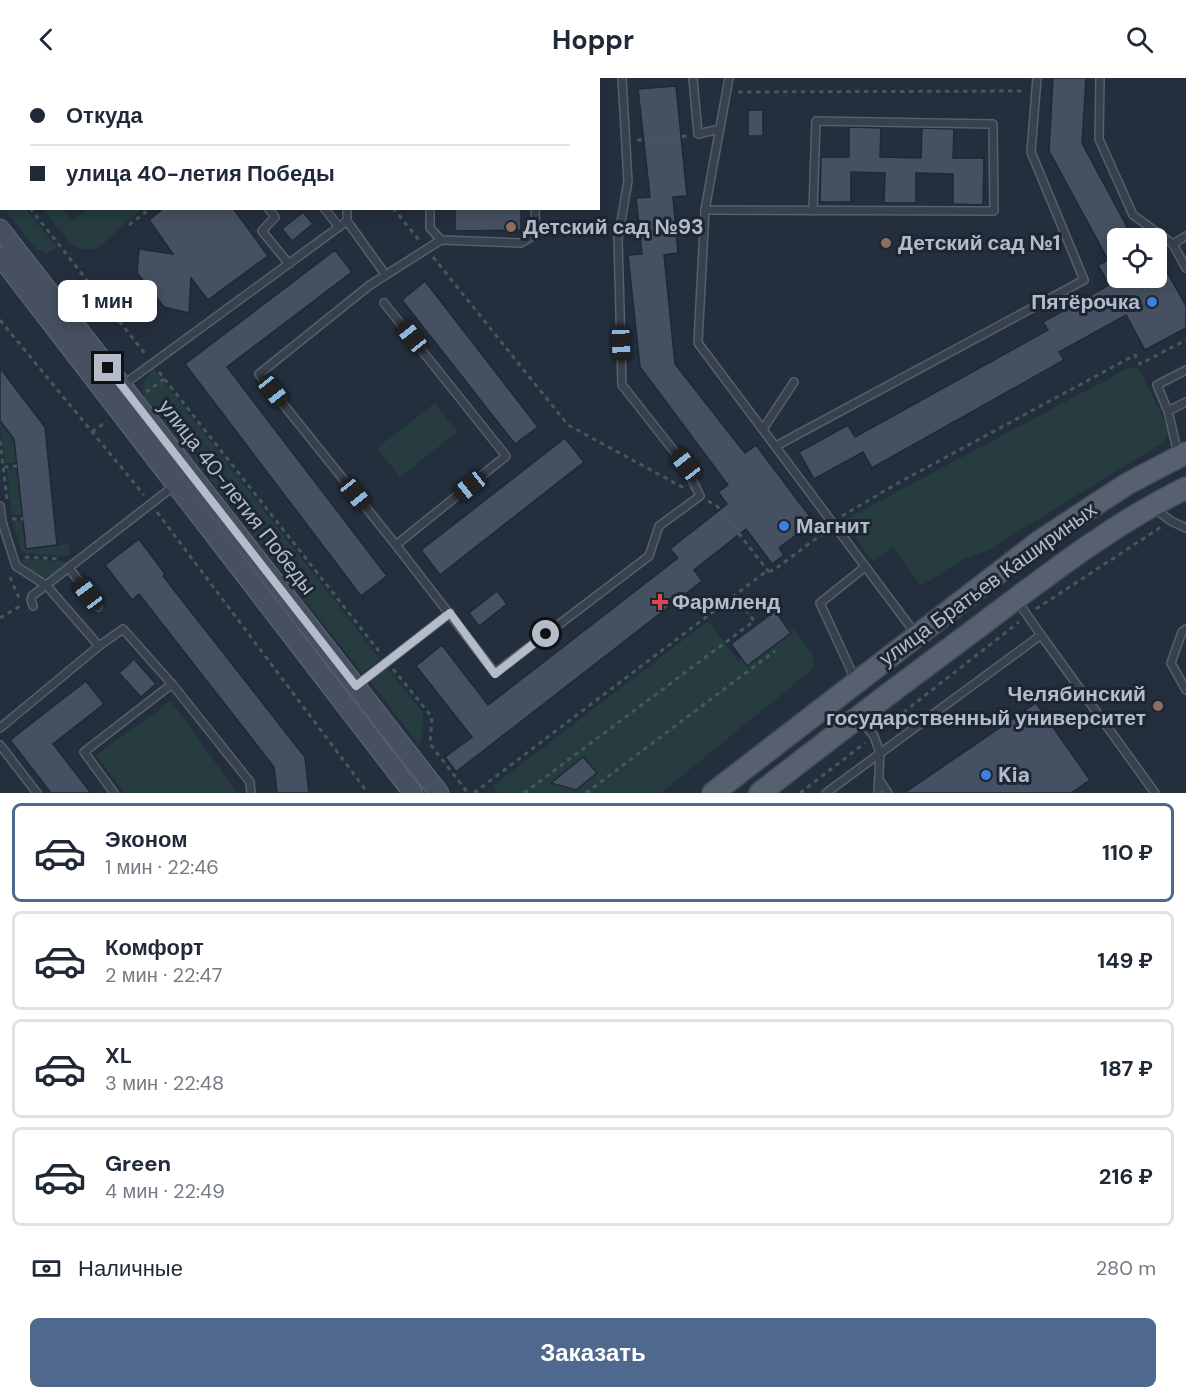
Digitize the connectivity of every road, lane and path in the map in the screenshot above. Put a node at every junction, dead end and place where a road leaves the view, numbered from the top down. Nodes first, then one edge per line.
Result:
1 (622, 78) edge
2 (693, 78) edge
3 (729, 78) edge
4 (1037, 78) edge
5 (1100, 78) edge
6 (1036, 91) junction
7 (726, 92) junction
8 (720, 129) junction
9 (698, 135) junction
10 (626, 141) junction
11 (32, 210) edge
12 (148, 210) edge
13 (270, 210) edge
14 (326, 210) edge
15 (347, 210) edge
16 (395, 210) edge
17 (430, 210) edge
18 (535, 210) edge
19 (705, 210) junction
20 (813, 211) junction
21 (347, 221) junction
22 (129, 225) dead end
23 (339, 227) junction
24 (0, 229) edge
25 (1186, 236) edge
26 (441, 240) junction
27 (1173, 244) junction
28 (426, 249) junction
29 (0, 256) edge
30 (289, 264) junction
31 (1186, 268) edge
32 (385, 274) junction
33 (384, 303) dead end
34 (0, 321) edge
35 (1186, 340) edge
36 (152, 363) junction
37 (1186, 370) edge
38 (794, 382) dead end
39 (122, 386) junction
40 (1186, 402) edge
41 (1168, 411) junction
42 (763, 429) junction
43 (0, 441) edge
44 (776, 446) junction
45 (1182, 455) edge
46 (17, 466) dead end
47 (4, 467) junction
48 (183, 479) junction
49 (1186, 489) edge
50 (700, 496) junction
51 (151, 504) junction
52 (0, 506) edge
53 (8, 507) dead end
54 (1152, 507) junction
55 (23, 519) dead end
56 (5, 520) edge
57 (1171, 521) junction
58 (833, 525) junction
59 (13, 528) dead end
60 (1186, 528) edge
61 (396, 545) junction
62 (21, 557) dead end
63 (79, 560) junction
64 (865, 567) junction
65 (69, 568) junction
66 (769, 572) junction
67 (9, 575) dead end
68 (47, 586) junction
69 (735, 595) junction
70 (32, 603) joint
71 (21, 606) junction
72 (98, 607) dead end
73 (1022, 607) junction
74 (450, 613) junction
75 (0, 618) edge
76 (1186, 629) edge
77 (917, 635) junction
78 (1041, 635) junction
79 (99, 646) junction
80 (775, 651) dead end
81 (387, 661) junction
82 (857, 682) junction
83 (172, 684) junction
84 (356, 686) junction
85 (1186, 690) edge
86 (858, 717) junction
87 (0, 728) edge
88 (874, 736) junction
89 (0, 745) edge
90 (880, 753) junction
91 (880, 781) junction
92 (407, 789) edge
93 (37, 793) edge
94 (114, 793) edge
95 (251, 793) edge
96 (368, 793) edge
97 (439, 793) edge
98 (468, 793) edge
99 (474, 793) edge
100 (524, 793) edge
101 (586, 793) edge
102 (713, 793) edge
103 (760, 793) edge
104 (800, 793) edge
105 (826, 793) edge
106 (878, 793) edge
107 (888, 793) edge
108 (1155, 793) edge

1 - 10 lane
2 - 9 lane
3 - 7 lane
4 - 6 lane
5 - 27 lane
6 - 7 path
6 - 44 lane
7 - 8 lane
8 - 9 lane
8 - 19 lane
9 - 10 path
10 - 50 lane
11 - 36 path
12 - 22 path
13 - 30 lane
14 - 23 lane
15 - 21 lane
16 - 28 path
17 - 26 lane
18 - 26 lane
19 - 20 lane
19 - 42 lane
20 - 20 lane
21 - 23 lane
21 - 32 lane
23 - 30 lane
24 - 39 street, улица 40-летия Победы
25 - 27 lane
26 - 28 lane
27 - 31 lane
28 - 32 lane
28 - 50 path
29 - 48 street, улица 40-летия Победы
30 - 36 lane
32 - 61 lane
33 - 61 lane
34 - 51 path
35 - 58 path
36 - 39 lane
36 - 81 path
37 - 41 lane
38 - 42 lane
39 - 48 street, улица 40-летия Победы
40 - 41 lane
41 - 45 lane
42 - 44 lane
43 - 47 path
44 - 58 lane
45 - 77 main road, улица Братьев Кашириных
46 - 47 path
47 - 53 path
48 - 51 lane
48 - 84 street, улица 40-летия Победы
48 - 92 street, улица 40-летия Победы
49 - 54 main road, улица Братьев Кашириных
50 - 66 path
50 - 74 lane
51 - 63 lane
51 - 96 path
52 - 56 lane
54 - 57 lane
54 - 73 main road, улица Братьев Кашириных
55 - 56 path
56 - 59 path
56 - 68 lane
57 - 60 lane
57 - 73 path
58 - 64 lane
58 - 66 path
61 - 74 lane
62 - 63 path
63 - 65 lane
64 - 77 lane
64 - 82 lane
65 - 68 lane
65 - 72 lane
66 - 69 path
67 - 71 path
68 - 70 lane
68 - 79 lane
69 - 99 path
69 - 100 path
70 - 71 path
71 - 75 path
73 - 78 lane
73 - 86 main road, улица Братьев Кашириных
73 - 88 path
74 - 81 lane
76 - 85 lane
77 - 82 main road, улица Братьев Кашириных
78 - 90 lane
78 - 108 lane
79 - 83 lane
79 - 87 lane
80 - 101 path
81 - 84 lane
81 - 98 path
82 - 102 main road, улица Братьев Кашириных
83 - 94 lane
83 - 95 lane
84 - 97 street, улица 40-летия Победы
86 - 88 lane
86 - 103 main road, улица Братьев Кашириных
88 - 90 lane
88 - 104 path
89 - 93 lane
90 - 91 lane
90 - 105 lane
91 - 106 lane
91 - 107 lane

